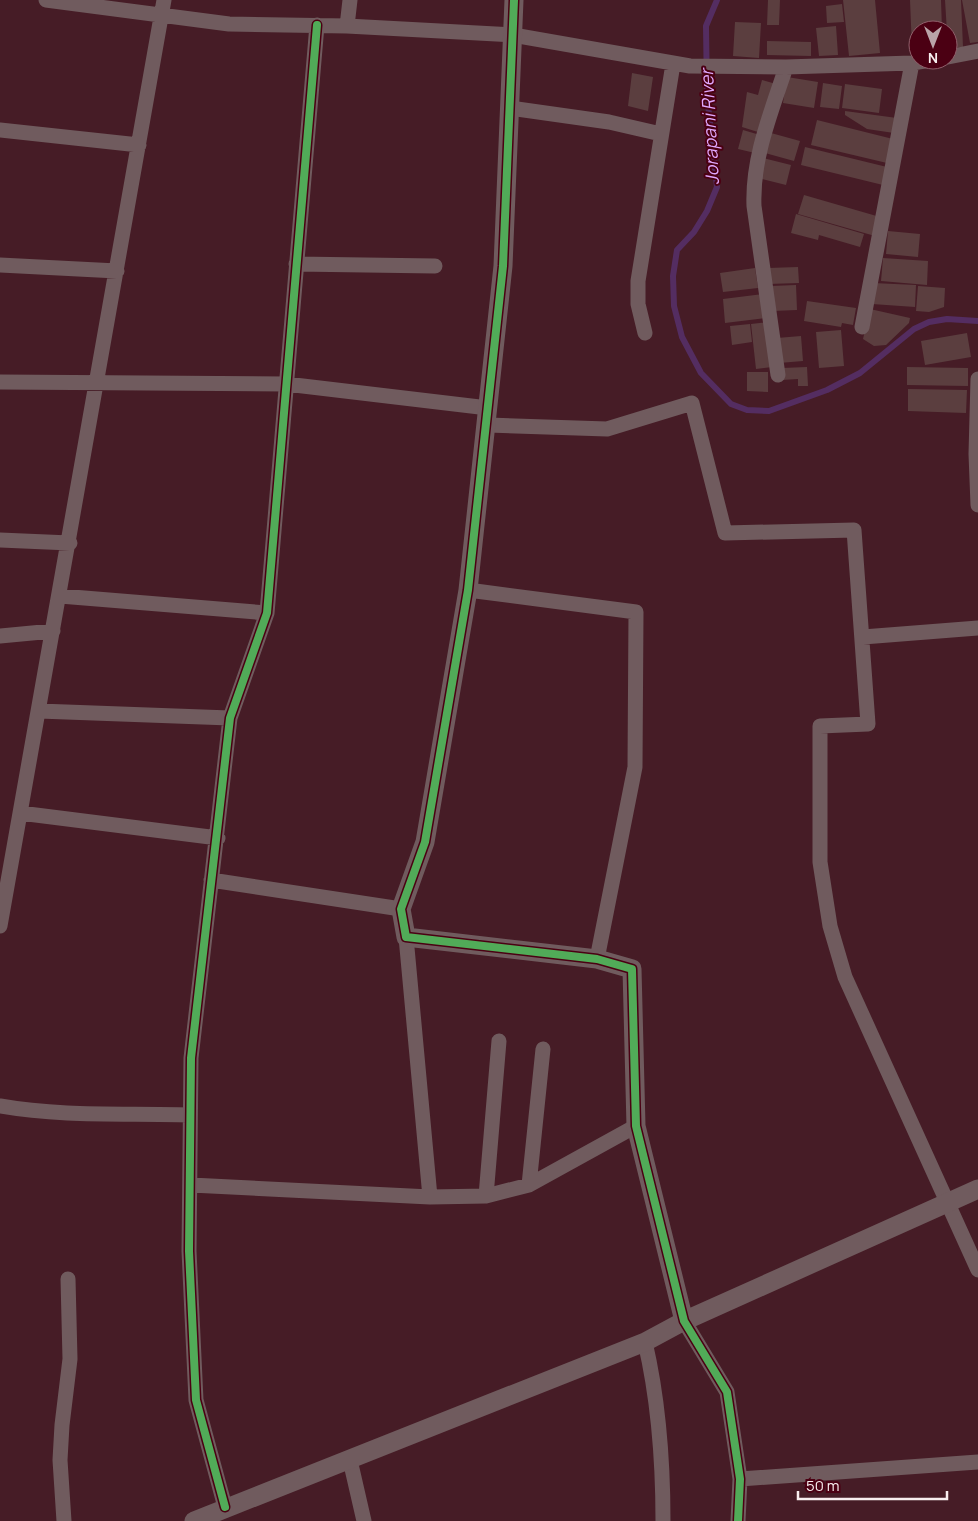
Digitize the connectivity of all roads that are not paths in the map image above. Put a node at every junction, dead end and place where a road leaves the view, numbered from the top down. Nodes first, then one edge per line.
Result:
1 (46, 0) edge
2 (350, 0) edge
3 (514, 0) edge
4 (163, 7) edge
5 (317, 25) junction
6 (347, 26) junction
7 (513, 35) junction
8 (978, 51) edge
9 (958, 56) edge
10 (908, 63) edge
11 (673, 64) junction
12 (786, 67) junction
13 (911, 70) edge
14 (510, 108) junction
15 (0, 130) edge
16 (661, 134) junction
17 (139, 144) junction
18 (296, 264) junction
19 (0, 266) edge
20 (436, 266) dead end
21 (117, 271) junction
22 (862, 327) dead end
23 (645, 332) dead end
24 (778, 375) dead end
25 (978, 379) edge
26 (98, 381) junction
27 (0, 382) edge
28 (286, 384) junction
29 (488, 416) junction
30 (978, 505) edge
31 (0, 540) edge
32 (70, 543) junction
33 (468, 590) junction
34 (60, 596) junction
35 (267, 613) junction
36 (978, 628) edge
37 (54, 632) junction
38 (0, 636) edge
39 (863, 637) junction
40 (39, 711) junction
41 (230, 718) junction
42 (20, 812) junction
43 (218, 838) junction
44 (211, 880) junction
45 (3, 890) edge
46 (401, 909) junction
47 (0, 926) edge
48 (406, 937) junction
49 (597, 959) junction
50 (499, 1041) dead end
51 (543, 1049) dead end
52 (0, 1106) edge
53 (189, 1115) junction
54 (636, 1126) junction
55 (190, 1185) junction
56 (529, 1185) junction
57 (978, 1189) edge
58 (486, 1196) junction
59 (430, 1198) junction
60 (947, 1201) junction
61 (978, 1270) edge
62 (68, 1279) dead end
63 (684, 1321) junction
64 (645, 1342) junction
65 (350, 1460) junction
66 (978, 1462) edge
67 (740, 1479) junction
68 (225, 1507) junction
69 (64, 1521) edge
70 (194, 1521) edge
71 (364, 1521) edge
72 (662, 1521) edge
73 (738, 1521) edge

1 - 4 street
2 - 6 street
3 - 7 street
4 - 5 street
4 - 17 street
5 - 6 street
5 - 18 street
6 - 7 street
7 - 11 street
7 - 14 street
8 - 9 street
10 - 12 street
11 - 12 street
11 - 16 street
12 - 24 street
13 - 22 street
14 - 16 street
14 - 29 street
15 - 17 street
16 - 23 street
17 - 21 street
18 - 20 street
18 - 28 street
19 - 21 street
21 - 26 street
25 - 30 street
26 - 27 street
26 - 28 street
26 - 32 street
28 - 29 street
28 - 35 street
29 - 33 street
29 - 39 street
31 - 32 street
32 - 34 street
33 - 46 street
33 - 49 street
34 - 35 street
34 - 37 street
35 - 41 street
36 - 39 street
37 - 38 street
37 - 40 street
39 - 60 street
40 - 41 street
40 - 42 street
41 - 43 street
42 - 43 street
42 - 45 street
43 - 44 street
44 - 46 street
44 - 53 street
45 - 47 street
46 - 48 street
48 - 49 street
48 - 59 street
49 - 54 street
50 - 58 street
51 - 56 street
52 - 53 street
53 - 55 street
54 - 56 street
54 - 63 street
55 - 59 street
55 - 68 street
56 - 58 street
57 - 60 street
58 - 59 street
60 - 61 street
60 - 63 street
62 - 69 street
63 - 64 street
63 - 67 street
64 - 65 street
64 - 72 street
65 - 68 street
65 - 71 street
66 - 67 street
67 - 73 street
68 - 70 street

